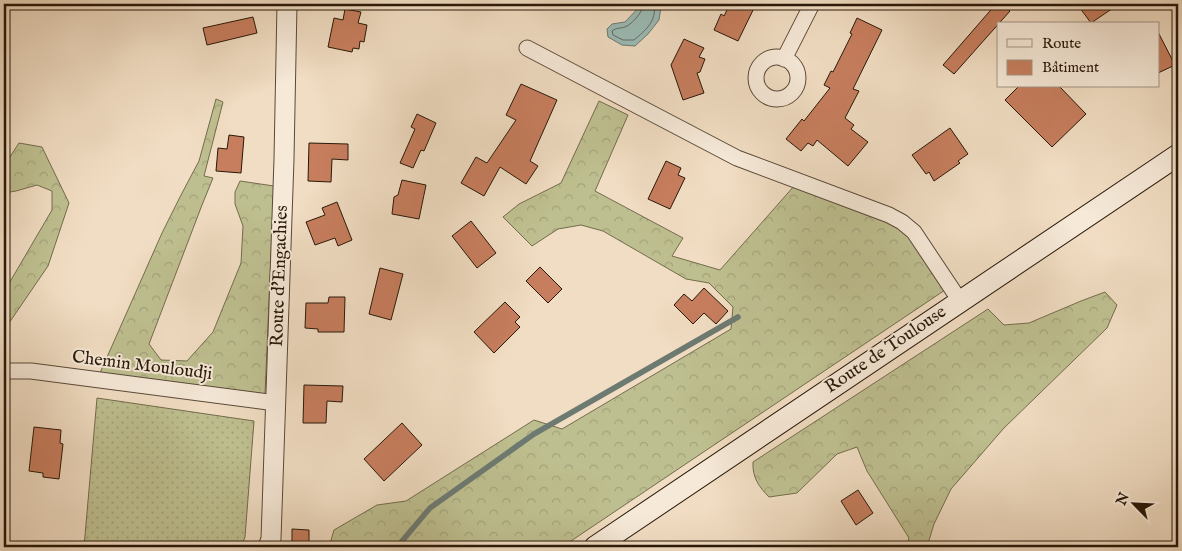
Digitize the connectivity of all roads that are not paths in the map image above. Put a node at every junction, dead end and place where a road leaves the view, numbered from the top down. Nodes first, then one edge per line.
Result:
1 (287, 4) edge
2 (812, 4) edge
3 (527, 48) dead end
4 (784, 59) dead end
5 (1178, 155) edge
6 (960, 301) junction
7 (4, 370) edge
8 (276, 403) junction
9 (268, 547) edge
10 (595, 547) edge

1 - 8 street, Route d'Engachies
2 - 4 street
3 - 6 street
5 - 6 main road, Route de Toulouse
6 - 10 main road, Route de Toulouse
7 - 8 street, Chemin Mouloudji
8 - 9 street, Route d'Engachies

